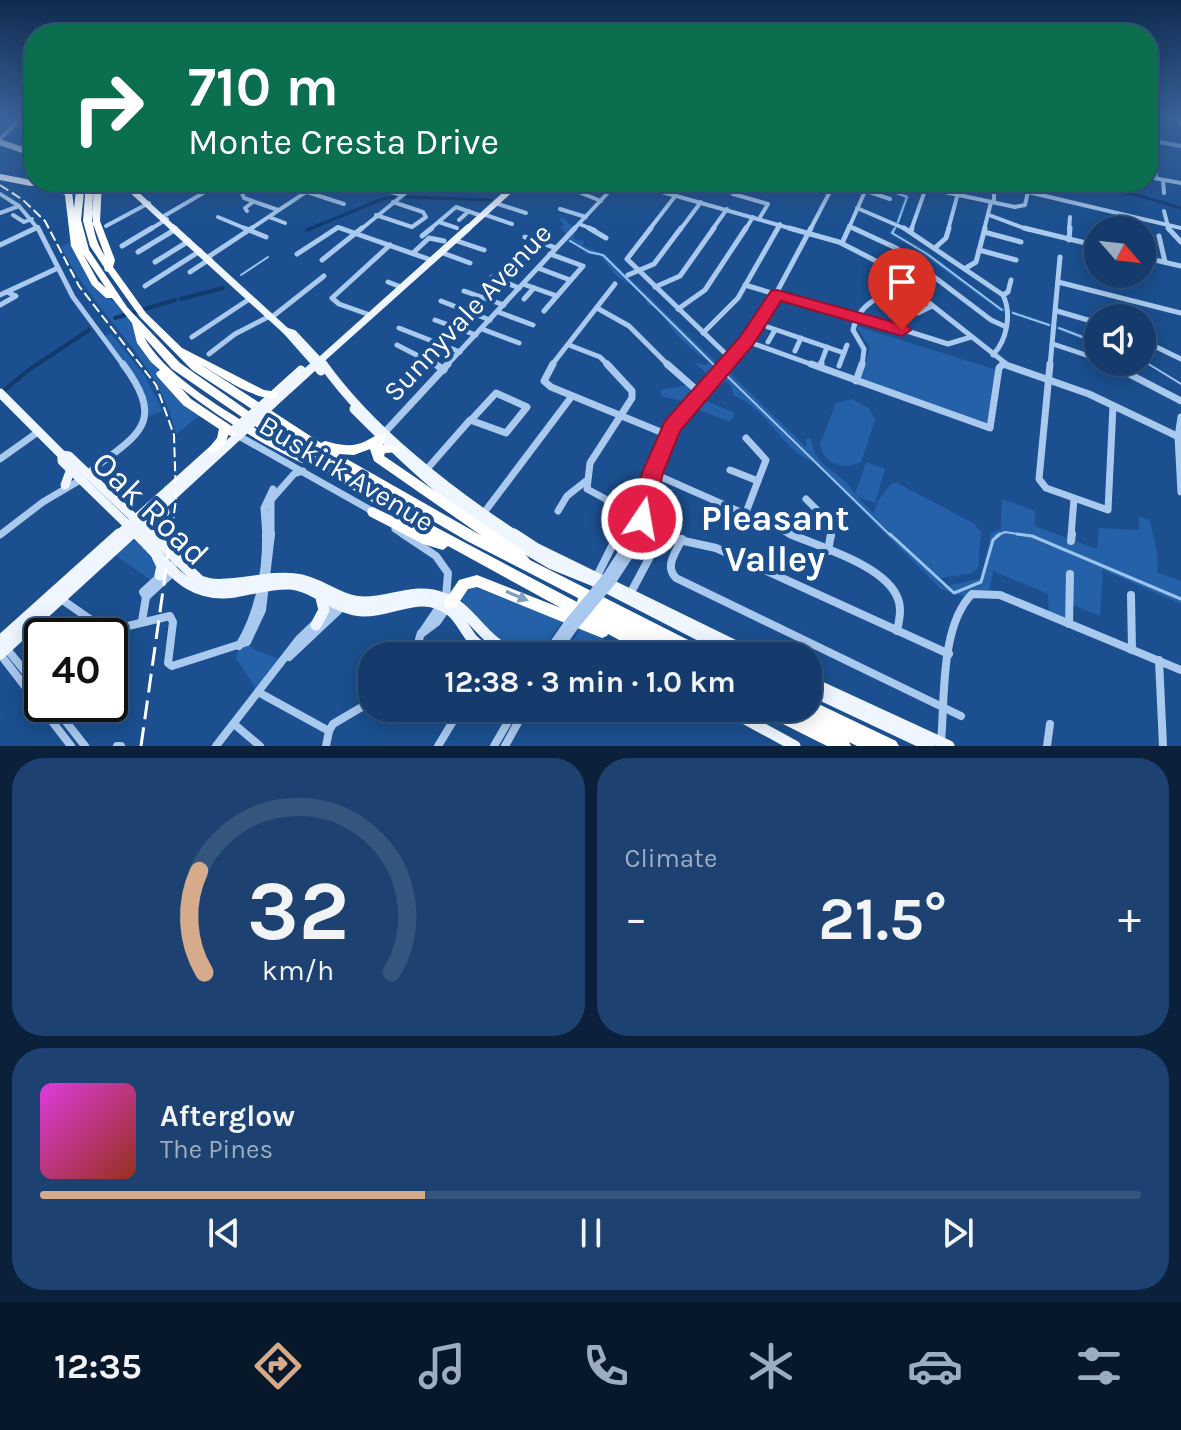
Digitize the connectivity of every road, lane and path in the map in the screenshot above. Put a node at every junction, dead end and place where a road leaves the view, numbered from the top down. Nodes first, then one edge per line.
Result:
1 (0, 177) edge
2 (1158, 179) edge
3 (24, 180) edge
4 (1163, 180) junction
5 (1181, 183) edge
6 (65, 192) edge
7 (80, 192) edge
8 (90, 192) edge
9 (97, 192) edge
10 (137, 192) edge
11 (206, 192) edge
12 (243, 192) edge
13 (306, 192) joint
14 (386, 192) edge
15 (406, 192) edge
16 (506, 192) edge
17 (507, 192) edge
18 (609, 192) edge
19 (665, 192) edge
20 (825, 192) edge
21 (865, 192) edge
22 (873, 192) edge
23 (925, 192) edge
24 (950, 192) edge
25 (960, 192) edge
26 (994, 192) edge
27 (1028, 192) edge
28 (1048, 192) edge
29 (581, 193) dead end
30 (829, 193) joint
31 (1164, 193) dead end
32 (0, 194) edge
33 (733, 194) dead end
34 (402, 195) junction
35 (676, 195) junction
36 (960, 195) junction
37 (890, 199) dead end
38 (10, 200) junction
39 (601, 201) junction
40 (253, 202) junction
41 (393, 202) junction
42 (701, 202) junction
43 (991, 202) junction
44 (1120, 202) dead end
45 (149, 203) junction
46 (426, 203) dead end
47 (495, 203) junction
48 (344, 204) dead end
49 (0, 205) edge
50 (19, 206) junction
51 (857, 208) junction
52 (560, 209) dead end
53 (727, 209) junction
54 (279, 210) junction
55 (419, 210) junction
56 (247, 211) dead end
57 (469, 211) junction
58 (1164, 211) dead end
59 (0, 213) edge
60 (526, 213) dead end
61 (481, 214) junction
62 (1120, 214) junction
63 (13, 215) dead end
64 (376, 215) junction
65 (989, 215) junction
66 (218, 217) dead end
67 (269, 217) junction
68 (586, 217) junction
69 (1070, 217) dead end
70 (165, 218) junction
71 (756, 218) junction
72 (32, 219) junction
73 (459, 220) dead end
74 (439, 222) junction
75 (285, 223) dead end
76 (512, 224) dead end
77 (579, 224) junction
78 (780, 224) junction
79 (1167, 225) junction
80 (106, 226) dead end
81 (849, 226) junction
82 (38, 227) junction
83 (457, 228) dead end
84 (1181, 228) edge
85 (177, 229) junction
86 (248, 231) junction
87 (911, 231) junction
88 (353, 232) junction
89 (984, 232) junction
90 (809, 233) junction
91 (1159, 236) dead end
92 (266, 237) dead end
93 (425, 237) junction
94 (525, 237) dead end
95 (606, 238) dead end
96 (450, 240) junction
97 (1069, 240) junction
98 (190, 241) junction
99 (1021, 242) dead end
100 (1181, 242) edge
101 (842, 243) junction
102 (1084, 243) edge
103 (0, 245) edge
104 (390, 245) junction
105 (122, 246) dead end
106 (936, 247) junction
107 (556, 248) junction
108 (484, 250) dead end
109 (979, 250) junction
110 (200, 251) junction
111 (138, 252) dead end
112 (440, 252) junction
113 (413, 253) junction
114 (297, 254) dead end
115 (550, 254) junction
116 (1060, 257) dead end
117 (209, 258) junction
118 (429, 259) junction
119 (322, 260) dead end
120 (1016, 260) dead end
121 (1156, 260) edge
122 (155, 262) dead end
123 (1165, 262) junction
124 (470, 263) dead end
125 (106, 265) junction
126 (1181, 266) edge
127 (58, 268) junction
128 (538, 268) junction
129 (966, 268) junction
130 (638, 271) junction
131 (190, 272) dead end
132 (628, 275) dead end
133 (324, 276) dead end
134 (492, 277) dead end
135 (570, 280) junction
136 (1011, 280) dead end
137 (388, 282) dead end
138 (1058, 282) junction
139 (615, 284) dead end
140 (745, 285) junction
141 (145, 286) dead end
142 (399, 286) junction
143 (521, 286) junction
144 (655, 287) junction
145 (908, 287) junction
146 (534, 288) junction
147 (464, 291) dead end
148 (3, 293) edge
149 (777, 295) junction
150 (1003, 295) junction
151 (557, 296) junction
152 (251, 298) junction
153 (524, 299) dead end
154 (441, 301) dead end
155 (0, 305) edge
156 (504, 305) junction
157 (932, 306) junction
158 (597, 308) junction
159 (678, 309) junction
160 (544, 311) dead end
161 (1057, 311) junction
162 (498, 312) junction
163 (133, 313) junction
164 (918, 313) dead end
165 (1181, 313) edge
166 (368, 314) junction
167 (856, 315) junction
168 (271, 316) junction
169 (1084, 319) edge
170 (435, 320) dead end
171 (490, 320) junction
172 (533, 325) dead end
173 (1004, 326) junction
174 (399, 328) dead end
175 (482, 329) junction
176 (703, 333) junction
177 (476, 335) junction
178 (192, 337) dead end
179 (971, 337) junction
180 (801, 338) junction
181 (746, 341) junction
182 (768, 342) dead end
183 (519, 343) dead end
184 (1053, 344) junction
185 (397, 345) dead end
186 (569, 345) junction
187 (847, 345) dead end
188 (171, 346) junction
189 (827, 347) junction
190 (1156, 347) edge
191 (795, 351) dead end
192 (460, 352) junction
193 (844, 353) junction
194 (150, 354) junction
195 (209, 354) dead end
196 (1084, 354) edge
197 (993, 355) junction
198 (730, 358) junction
199 (1181, 359) edge
200 (316, 360) junction
201 (1003, 364) junction
202 (839, 366) dead end
203 (820, 367) junction
204 (444, 370) junction
205 (1133, 376) edge
206 (299, 379) junction
207 (327, 379) junction
208 (856, 381) junction
209 (1049, 381) junction
210 (700, 393) junction
211 (1, 394) edge
212 (572, 396) junction
213 (271, 400) junction
214 (1181, 401) edge
215 (1113, 406) junction
216 (620, 417) junction
217 (1181, 417) edge
218 (472, 419) junction
219 (38, 432) junction
220 (234, 432) junction
221 (383, 434) junction
222 (668, 435) junction
223 (304, 438) junction
224 (746, 438) dead end
225 (1180, 438) edge
226 (251, 443) junction
227 (394, 449) junction
228 (214, 452) junction
229 (62, 455) junction
230 (378, 458) junction
231 (0, 459) edge
232 (293, 465) junction
233 (71, 469) junction
234 (329, 469) junction
235 (427, 469) junction
236 (730, 470) dead end
237 (303, 471) junction
238 (652, 473) junction
239 (195, 475) junction
240 (84, 476) junction
241 (586, 481) junction
242 (758, 481) junction
243 (65, 485) junction
244 (1181, 490) edge
245 (806, 499) dead end
246 (1074, 499) junction
247 (558, 511) dead end
248 (373, 512) junction
249 (745, 515) junction
250 (481, 517) junction
251 (636, 517) junction
252 (137, 529) junction
253 (0, 534) edge
254 (661, 536) junction
255 (682, 539) junction
256 (1071, 541) dead end
257 (156, 545) junction
258 (457, 547) junction
259 (653, 549) junction
260 (828, 551) junction
261 (174, 565) junction
262 (527, 568) junction
263 (1070, 574) dead end
264 (160, 575) junction
265 (603, 579) junction
266 (262, 584) junction
267 (1131, 595) dead end
268 (628, 596) junction
269 (146, 597) junction
270 (321, 597) junction
271 (61, 599) junction
272 (340, 603) junction
273 (446, 604) junction
274 (86, 618) edge
275 (23, 621) junction
276 (142, 621) junction
277 (1069, 624) junction
278 (316, 625) junction
279 (571, 625) junction
280 (128, 626) edge
281 (897, 631) junction
282 (0, 632) edge
283 (421, 634) junction
284 (564, 641) edge
285 (632, 641) joint
286 (418, 642) edge
287 (475, 642) edge
288 (488, 642) edge
289 (557, 642) edge
290 (659, 642) edge
291 (677, 642) edge
292 (714, 642) edge
293 (726, 642) edge
294 (1, 648) edge
295 (1132, 650) junction
296 (949, 654) junction
297 (1159, 660) junction
298 (0, 666) edge
299 (11, 667) junction
300 (1181, 670) edge
301 (24, 673) edge
302 (24, 681) edge
303 (822, 688) edge
304 (260, 693) junction
305 (822, 695) edge
306 (358, 709) edge
307 (945, 709) junction
308 (822, 713) edge
309 (961, 716) dead end
310 (57, 722) edge
311 (63, 722) edge
312 (453, 722) edge
313 (508, 722) edge
314 (518, 722) edge
315 (751, 722) edge
316 (794, 722) edge
317 (822, 722) edge
318 (234, 724) junction
319 (1050, 724) dead end
320 (329, 731) junction
321 (840, 745) edge
322 (940, 745) edge
323 (71, 746) edge
324 (85, 746) edge
325 (216, 746) edge
326 (260, 746) edge
327 (326, 746) edge
328 (438, 746) edge
329 (494, 746) edge
330 (505, 746) edge
331 (795, 746) edge
332 (874, 746) edge
333 (891, 746) edge
334 (1047, 746) edge
335 (1163, 746) edge

1 - 3 main road
2 - 4 street
4 - 5 street
4 - 31 street
6 - 163 highway
7 - 163 highway
8 - 125 highway
9 - 125 highway
10 - 45 main road
11 - 70 street
12 - 40 street
13 - 48 street
13 - 54 street
14 - 34 street
15 - 34 street
16 - 61 main road
17 - 47 main road
18 - 39 street, Sunnyvale Avenue
19 - 35 street
20 - 30 street
21 - 51 street
22 - 37 street
23 - 87 street
24 - 36 street
25 - 36 street
26 - 43 street
27 - 43 street
28 - 62 street
29 - 39 street
30 - 90 street
32 - 38 street
33 - 71 street
34 - 41 street
35 - 42 street
35 - 130 street
36 - 43 street
36 - 106 street
38 - 49 street
38 - 50 street
39 - 68 street, Sunnyvale Avenue
40 - 54 street
40 - 56 street
41 - 55 street
41 - 64 street
42 - 53 street
42 - 130 street
43 - 65 street
44 - 62 street
45 - 70 main road
45 - 80 street
46 - 55 street
47 - 60 street
47 - 61 main road
50 - 59 street
50 - 72 street
51 - 81 street
51 - 87 street
52 - 68 street
53 - 71 street
53 - 144 street
54 - 67 street
55 - 64 street
57 - 61 street
57 - 73 street
57 - 74 street
58 - 79 street
61 - 76 street
61 - 96 main road
62 - 79 street
63 - 72 street
64 - 88 street
65 - 89 street
65 - 97 street
66 - 86 street
67 - 75 street
67 - 86 street
68 - 77 street, Sunnyvale Avenue
69 - 97 street
70 - 85 main road
70 - 105 street
71 - 78 street
71 - 159 street
72 - 82 street
74 - 83 street
74 - 93 street
77 - 95 street
77 - 107 street, Sunnyvale Avenue
78 - 90 street
78 - 140 street
79 - 84 street
79 - 100 street
81 - 101 street
81 - 173 street
82 - 103 street
82 - 127 street
85 - 98 main road
85 - 111 street
86 - 92 street
86 - 117 street
87 - 106 street
88 - 104 street
88 - 114 street
88 - 119 street
89 - 99 street
89 - 109 street
90 - 101 street
90 - 149 street
91 - 123 street
93 - 96 street
93 - 113 street
94 - 107 street
96 - 108 street
96 - 112 main road
96 - 118 main road
97 - 102 street
98 - 110 main road
98 - 122 street
101 - 145 street
104 - 113 street
104 - 166 street
106 - 129 street
107 - 115 street, Sunnyvale Avenue
109 - 120 street
109 - 129 street
110 - 117 main road
110 - 141 street
112 - 118 main road
112 - 124 street
113 - 118 street
115 - 128 street, Sunnyvale Avenue
115 - 135 street
116 - 138 street
117 - 131 street
117 - 152 main road
118 - 142 main road
121 - 123 street
123 - 126 street
125 - 163 highway
127 - 148 street
127 - 240 street
128 - 135 street
128 - 143 street, Sunnyvale Avenue
129 - 150 street
130 - 132 street
130 - 144 street
133 - 168 street
134 - 143 street
135 - 151 street
136 - 150 street
137 - 142 street
138 - 161 street
138 - 165 street
139 - 158 street
140 - 149 street
140 - 176 street
142 - 166 main road
143 - 146 street
143 - 156 street, Sunnyvale Avenue
144 - 159 street
145 - 157 street
145 - 167 street
146 - 151 street
146 - 153 street
147 - 156 street
148 - 155 street
149 - 167 street
149 - 181 street
150 - 173 street
151 - 160 street
152 - 168 main road
152 - 178 street
154 - 171 street
156 - 162 street, Sunnyvale Avenue
157 - 164 street
157 - 179 street
158 - 186 street
158 - 210 street
159 - 176 street
161 - 169 street
161 - 184 street
162 - 171 street, Sunnyvale Avenue
162 - 172 street
163 - 188 highway
163 - 194 highway
163 - 234 highway
163 - 290 highway
166 - 200 main road
167 - 179 street
167 - 208 street
168 - 195 street
168 - 200 main road
170 - 177 street
171 - 175 street, Sunnyvale Avenue
173 - 197 street
174 - 192 street
175 - 177 street, Sunnyvale Avenue
175 - 183 street
176 - 198 street
177 - 192 street, Sunnyvale Avenue
179 - 197 street
180 - 182 street
180 - 189 street
180 - 191 street
181 - 198 street
181 - 203 street
184 - 196 street
184 - 209 street
185 - 204 street
186 - 212 street
186 - 216 street
187 - 193 street
188 - 213 highway
188 - 223 highway
189 - 193 street
189 - 203 street
190 - 199 street
192 - 204 street, Sunnyvale Avenue
193 - 202 street
194 - 220 highway
194 - 234 highway
197 - 201 street
198 - 210 street
200 - 206 main road
200 - 207 main road
200 - 213 main road
200 - 221 main road
201 - 208 street
201 - 209 street
203 - 208 street
204 - 221 street, Sunnyvale Avenue
205 - 214 street
206 - 207 main road
206 - 213 main road
207 - 221 main road
209 - 215 street
209 - 246 street
210 - 222 street
211 - 219 main road, Oak Road
212 - 216 street
212 - 250 street
213 - 220 main road, bridge
215 - 225 street
215 - 246 street
216 - 222 street
216 - 241 street
217 - 225 street
218 - 218 street
218 - 235 street
219 - 229 main road, Oak Road
219 - 231 street
220 - 226 street, Buskirk Avenue
220 - 228 highway
221 - 223 highway
221 - 227 main road
221 - 230 highway
221 - 235 main road
222 - 238 street
223 - 262 highway
224 - 242 street
225 - 244 street
226 - 228 street
226 - 232 street, Buskirk Avenue
227 - 230 highway
227 - 250 main road
228 - 239 main road
228 - 252 main road
229 - 233 main road, Oak Road
229 - 240 main road, Oak Road
230 - 262 highway
232 - 237 street, Buskirk Avenue
232 - 266 street
233 - 240 main road, Oak Road
233 - 243 main road
234 - 258 highway
235 - 250 main road
236 - 242 street
237 - 248 street, Buskirk Avenue
237 - 266 street
238 - 249 street
238 - 251 street
238 - 251 street
239 - 252 main road
239 - 257 main road
240 - 243 street
240 - 252 main road, Oak Road
240 - 253 street
241 - 247 street
241 - 251 street
242 - 249 street
243 - 253 street
245 - 260 street
246 - 256 street
248 - 258 highway
248 - 273 street, Buskirk Avenue
249 - 260 street
250 - 265 main road
251 - 254 street
251 - 259 street
251 - 265 street
251 - 265 street
252 - 257 main road, Oak Road
252 - 271 main road
252 - 275 main road
254 - 255 street
254 - 259 street
255 - 281 street
255 - 307 street
257 - 261 main road, Oak Road
257 - 264 main road
258 - 285 highway
259 - 268 street
260 - 281 street
261 - 264 street
261 - 266 main road, Oak Road
261 - 269 street
262 - 291 highway
263 - 277 street
264 - 269 street
265 - 268 main road
265 - 279 street, bridge
266 - 270 main road, Oak Road
266 - 272 main road, Oak Road
266 - 276 street
267 - 295 street
268 - 292 main road
268 - 293 main road
269 - 276 street
270 - 272 main road, Oak Road
270 - 278 main road
271 - 274 street
271 - 294 main road
272 - 273 main road, Oak Road
272 - 278 street
272 - 304 street
273 - 283 street
273 - 283 street
273 -> 285 highway
273 - 287 main road
273 - 288 main road
275 - 282 street
275 - 294 main road
276 - 280 street
277 - 295 street
277 - 296 street
278 - 304 street
279 - 284 street
279 - 289 street
281 - 296 street
283 - 286 street
294 - 299 street
294 - 301 street
295 - 297 street
296 - 307 street
297 - 300 street
297 - 335 street
298 - 299 street
299 - 302 street
303 - 322 main road
304 - 318 street
304 - 320 street
305 - 322 main road
306 - 320 street
307 - 309 street
307 - 322 street
308 - 333 highway
310 - 323 street
311 - 324 street
312 - 328 street
313 - 329 street
314 - 330 street
315 - 331 main road
316 - 321 highway
317 - 332 highway
318 - 325 street
318 - 326 street
319 - 334 street
320 - 327 street

